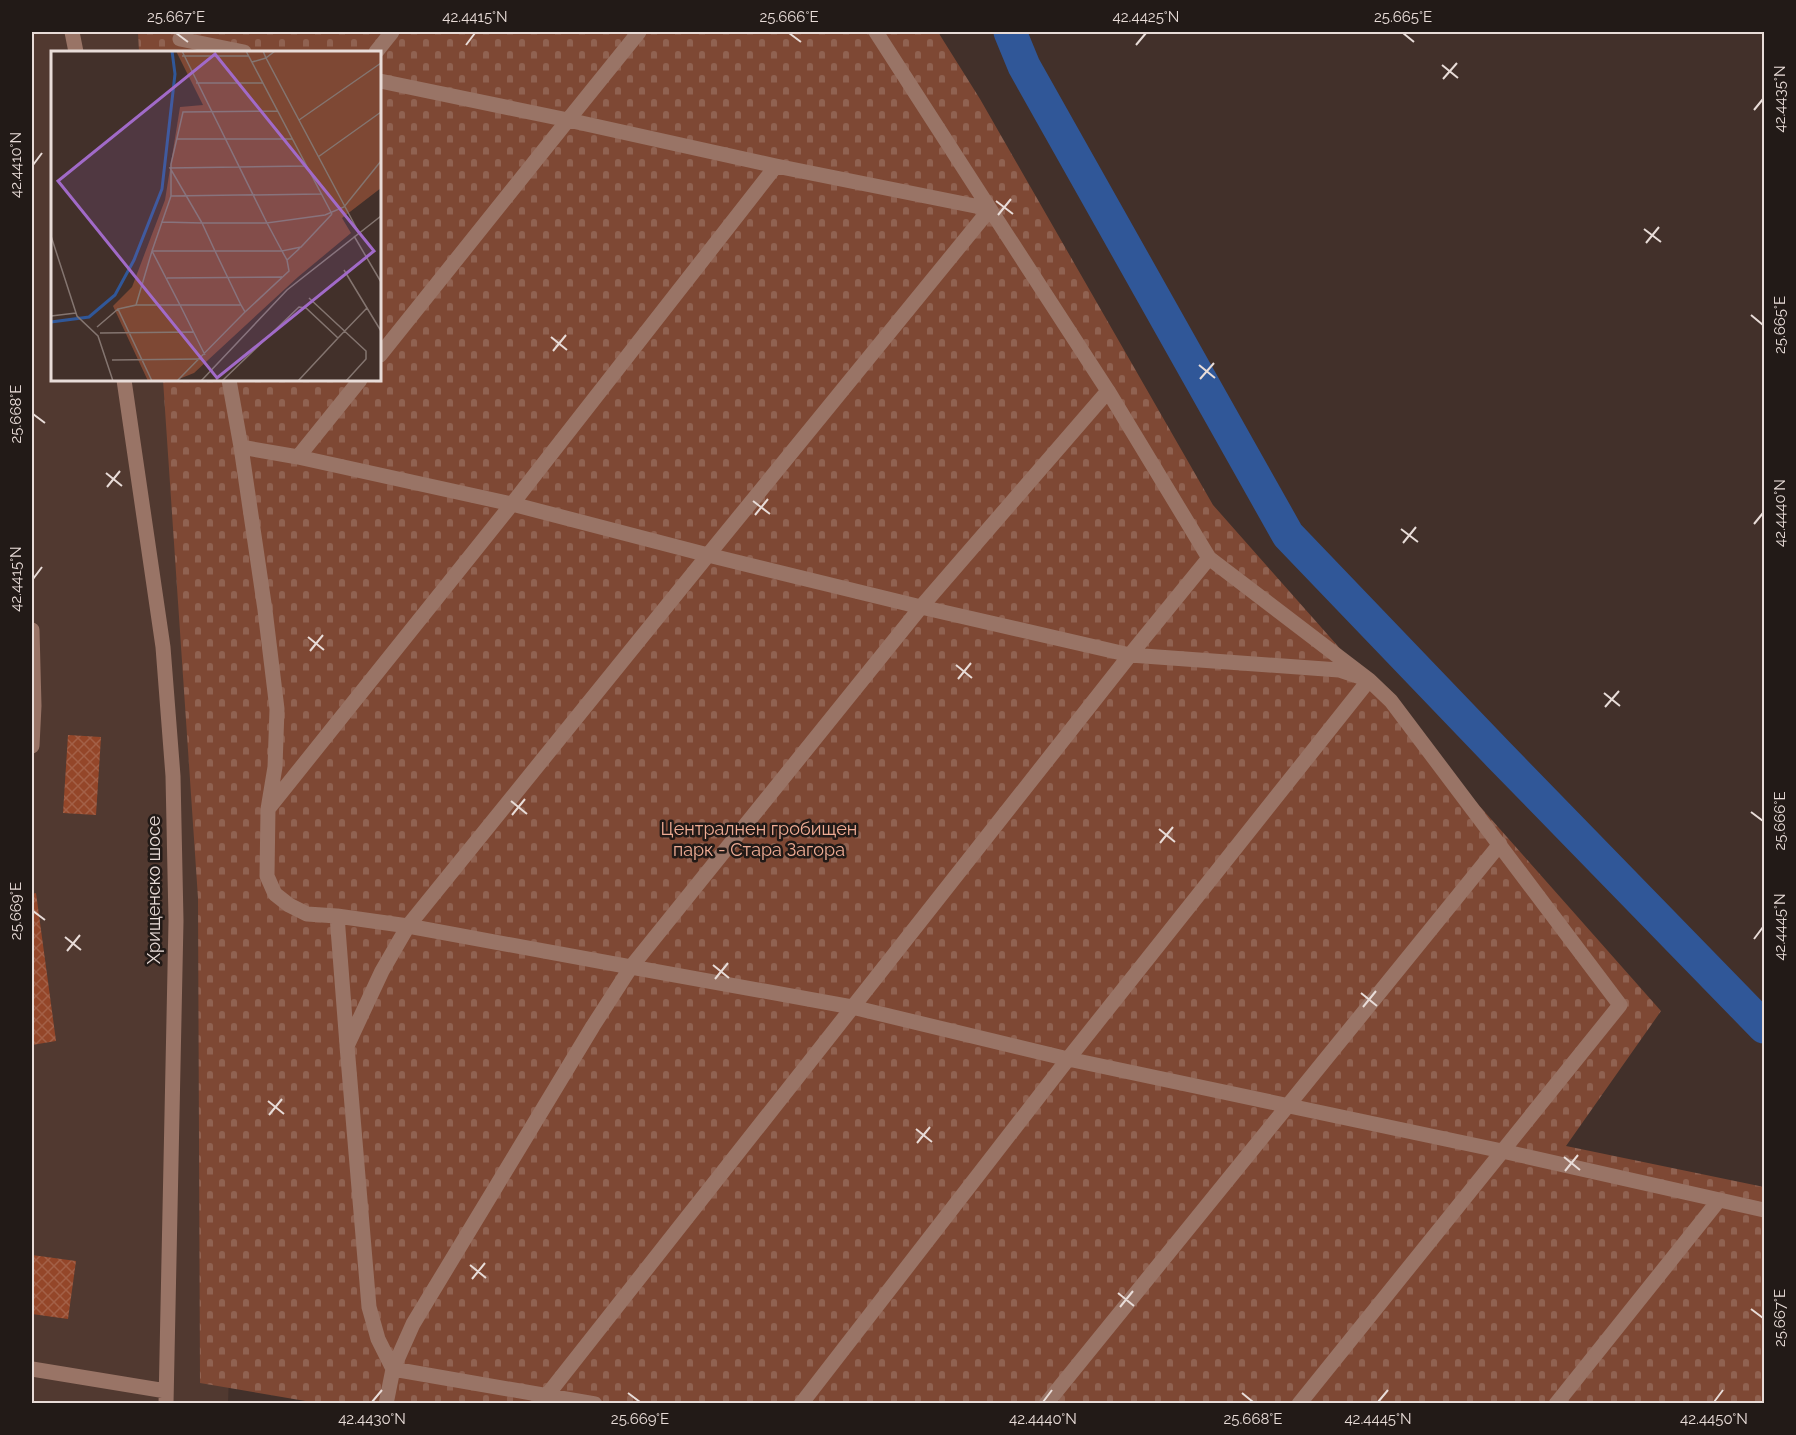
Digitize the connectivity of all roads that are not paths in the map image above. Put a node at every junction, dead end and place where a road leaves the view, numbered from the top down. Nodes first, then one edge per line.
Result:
1 (72, 32) edge
2 (392, 32) edge
3 (639, 32) edge
4 (876, 32) edge
5 (181, 41) edge
6 (76, 51) edge
7 (238, 51) edge
8 (377, 51) edge
9 (381, 81) edge
10 (568, 120) junction
11 (776, 166) junction
12 (990, 209) junction
13 (381, 354) edge
14 (124, 381) edge
15 (229, 381) edge
16 (359, 381) edge
17 (1108, 392) junction
18 (241, 447) junction
19 (298, 457) junction
20 (512, 504) junction
21 (708, 555) junction
22 (1209, 558) junction
23 (921, 607) junction
24 (32, 630) edge
25 (1130, 655) junction
26 (1370, 680) junction
27 (32, 746) edge
28 (268, 809) junction
29 (1500, 844) junction
30 (337, 916) junction
31 (408, 926) junction
32 (631, 967) junction
33 (852, 1007) junction
34 (347, 1046) junction
35 (1068, 1059) junction
36 (1288, 1104) junction
37 (1502, 1150) junction
38 (1719, 1200) junction
39 (1764, 1210) edge
40 (32, 1369) edge
41 (393, 1369) junction
42 (548, 1394) junction
43 (166, 1397) edge
44 (386, 1404) edge
45 (595, 1404) edge
46 (801, 1404) edge
47 (1046, 1404) edge
48 (1299, 1404) edge
49 (1556, 1404) edge

1 - 6 street
2 - 8 street
3 - 10 street
4 - 12 street
5 - 7 street
9 - 10 street
10 - 11 street
10 - 13 street
11 - 12 street
11 - 20 street
12 - 17 street
12 - 21 street
14 - 43 street, Хрищенско шосе
15 - 18 street
16 - 19 street
17 - 22 street
17 - 23 street
18 - 19 street
18 - 28 street
19 - 20 street
20 - 21 street
20 - 28 street
21 - 23 street
21 - 31 street
22 - 25 street
22 - 26 street
23 - 25 street
23 - 32 street
24 - 27 street
25 - 26 street
25 - 33 street
26 - 29 street
26 - 35 street
28 - 30 street
29 - 36 street
29 - 37 street
30 - 31 street
30 - 34 street
31 - 32 street
31 - 34 street
32 - 33 street
32 - 41 street
33 - 35 street
33 - 42 street
34 - 41 street
35 - 36 street
35 - 46 street
36 - 37 street
36 - 47 street
37 - 38 street
37 - 48 street
38 - 39 street
38 - 49 street
40 - 43 street
41 - 42 street
41 - 44 street
42 - 45 street

